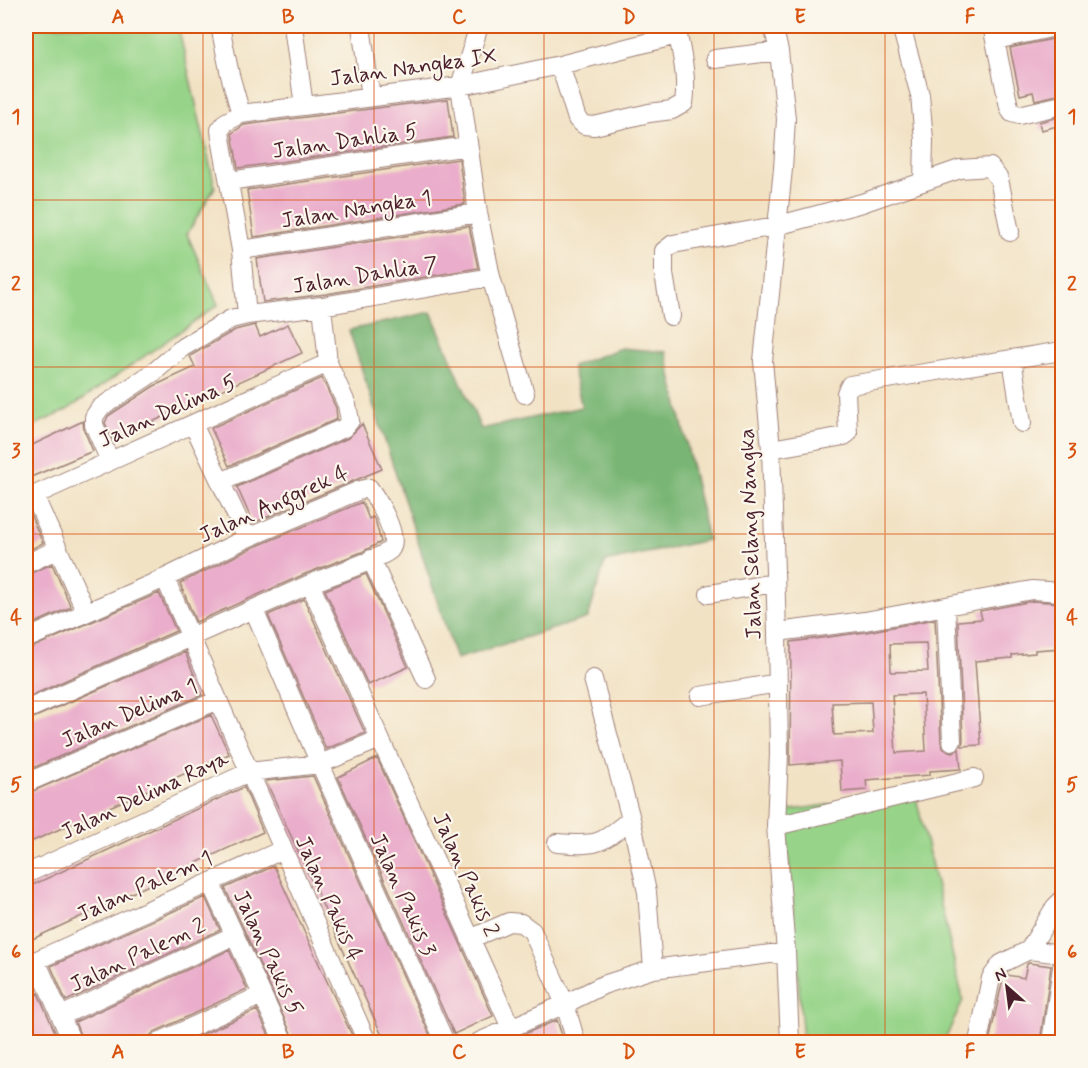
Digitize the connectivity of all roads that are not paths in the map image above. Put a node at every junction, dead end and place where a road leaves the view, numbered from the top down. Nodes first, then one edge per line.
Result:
1 (219, 26) edge
2 (293, 26) edge
3 (361, 26) edge
4 (479, 26) edge
5 (773, 26) edge
6 (901, 26) edge
7 (1060, 26) edge
8 (677, 30) edge
9 (994, 33) edge
10 (779, 51) junction
11 (715, 59) dead end
12 (560, 65) junction
13 (460, 86) junction
14 (371, 97) junction
15 (1062, 105) edge
16 (304, 106) junction
17 (233, 118) junction
18 (468, 147) junction
19 (229, 181) junction
20 (923, 182) junction
21 (478, 213) junction
22 (776, 226) junction
23 (1010, 232) dead end
24 (241, 250) junction
25 (491, 278) junction
26 (322, 306) junction
27 (247, 315) junction
28 (671, 316) dead end
29 (1062, 351) edge
30 (1012, 359) junction
31 (328, 363) junction
32 (525, 394) dead end
33 (1022, 423) dead end
34 (193, 424) junction
35 (771, 449) junction
36 (110, 461) junction
37 (221, 482) junction
38 (30, 497) edge
39 (247, 538) junction
40 (58, 549) junction
41 (370, 559) junction
42 (26, 564) edge
43 (165, 578) junction
44 (774, 583) junction
45 (310, 584) junction
46 (1062, 592) edge
47 (709, 594) dead end
48 (946, 606) junction
49 (254, 610) junction
50 (86, 612) junction
51 (777, 632) junction
52 (191, 638) junction
53 (26, 639) edge
54 (426, 679) dead end
55 (593, 679) dead end
56 (778, 683) junction
57 (700, 696) dead end
58 (218, 700) junction
59 (26, 710) edge
60 (380, 739) junction
61 (952, 741) dead end
62 (320, 764) junction
63 (249, 772) junction
64 (974, 778) dead end
65 (26, 783) edge
66 (632, 819) junction
67 (776, 826) junction
68 (557, 843) dead end
69 (282, 850) junction
70 (26, 874) edge
71 (210, 882) junction
72 (1062, 900) edge
73 (234, 935) junction
74 (470, 939) junction
75 (1029, 950) junction
76 (786, 952) junction
77 (1062, 954) edge
78 (31, 962) edge
79 (1062, 968) edge
80 (653, 969) junction
81 (262, 995) junction
82 (565, 1004) junction
83 (61, 1016) junction
84 (511, 1028) junction
85 (72, 1042) edge
86 (159, 1042) edge
87 (284, 1042) edge
88 (367, 1042) edge
89 (445, 1042) edge
90 (478, 1042) edge
91 (576, 1042) edge
92 (790, 1042) edge
93 (978, 1042) edge
94 (1051, 1042) edge

1 - 17 street
2 - 16 street
3 - 14 street
4 - 13 street
5 - 10 street, Jalan Selang Nangka
6 - 20 street
7 - 9 street
8 - 12 street, Jalan Nangka IX
8 - 12 street
9 - 15 street
10 - 11 street
10 - 22 street, Jalan Selang Nangka
12 - 13 street, Jalan Nangka IX
13 - 14 street, Jalan Nangka IX
13 - 18 street
14 - 16 street, Jalan Nangka IX
16 - 17 street, Jalan Nangka IX
17 - 19 street
18 - 19 street, Jalan Dahlia 5
18 - 21 street
19 - 24 street
20 - 22 street
20 - 23 street
21 - 24 street, Jalan Nangka 1
21 - 25 street
22 - 28 street
22 - 35 street, Jalan Selang Nangka
24 - 27 street
25 - 26 street, Jalan Dahlia 7
25 - 32 street
26 - 27 street, Jalan Dahlia 7
26 - 31 street
27 - 36 street, Jalan Dahlia 7
29 - 30 street
30 - 33 street
30 - 35 street
31 - 34 street, Jalan Delima 5
31 - 37 street
34 - 36 street, Jalan Delima 5
34 - 37 street
35 - 44 street, Jalan Selang Nangka
36 - 38 street, Jalan Delima 5
37 - 39 street
38 - 40 street
39 - 41 street, Jalan Anggrek 4
39 - 43 street, Jalan Anggrek 4
40 - 42 street
40 - 50 street
41 - 45 street, Jalan Anggrek 4
41 - 54 street
43 - 50 street, Jalan Anggrek 4
43 - 52 street, Jalan Pakis 4
44 - 47 street
44 - 51 street, Jalan Selang Nangka
45 - 49 street, Jalan Anggrek 4
45 - 60 street, Jalan Pakis 2
46 - 48 street
48 - 51 street
48 - 61 street
49 - 52 street, Jalan Anggrek 4
49 - 62 street, Jalan Pakis 3
50 - 53 street, Jalan Anggrek 4
51 - 56 street, Jalan Selang Nangka
52 - 58 street, Jalan Pakis 4
52 - 59 street, Jalan Anggrek 4
55 - 66 street
56 - 57 street
56 - 67 street, Jalan Selang Nangka
58 - 63 street, Jalan Pakis 4
58 - 65 street, Jalan Delima 1
60 - 62 street, Jalan Delima Raya
60 - 74 street, Jalan Pakis 2
62 - 63 street, Jalan Delima Raya
62 - 89 street, Jalan Pakis 3
63 - 69 street, Jalan Pakis 4
63 - 70 street, Jalan Delima Raya
64 - 67 street
66 - 68 street
66 - 80 street
67 - 76 street, Jalan Selang Nangka
69 - 71 street, Jalan Palem 1
69 - 88 street, Jalan Pakis 4
71 - 73 street, Jalan Pakis 5
71 - 78 street, Jalan Palem 1
72 - 75 street
73 - 81 street, Jalan Pakis 5
73 - 83 street, Jalan Palem 2
74 - 82 street
74 - 84 street, Jalan Pakis 2
75 - 77 street
75 - 93 street
76 - 80 street
76 - 92 street, Jalan Selang Nangka
78 - 83 street
79 - 94 street
80 - 82 street
81 - 86 street
81 - 87 street, Jalan Pakis 5
82 - 84 street
82 - 91 street
83 - 85 street
84 - 90 street

